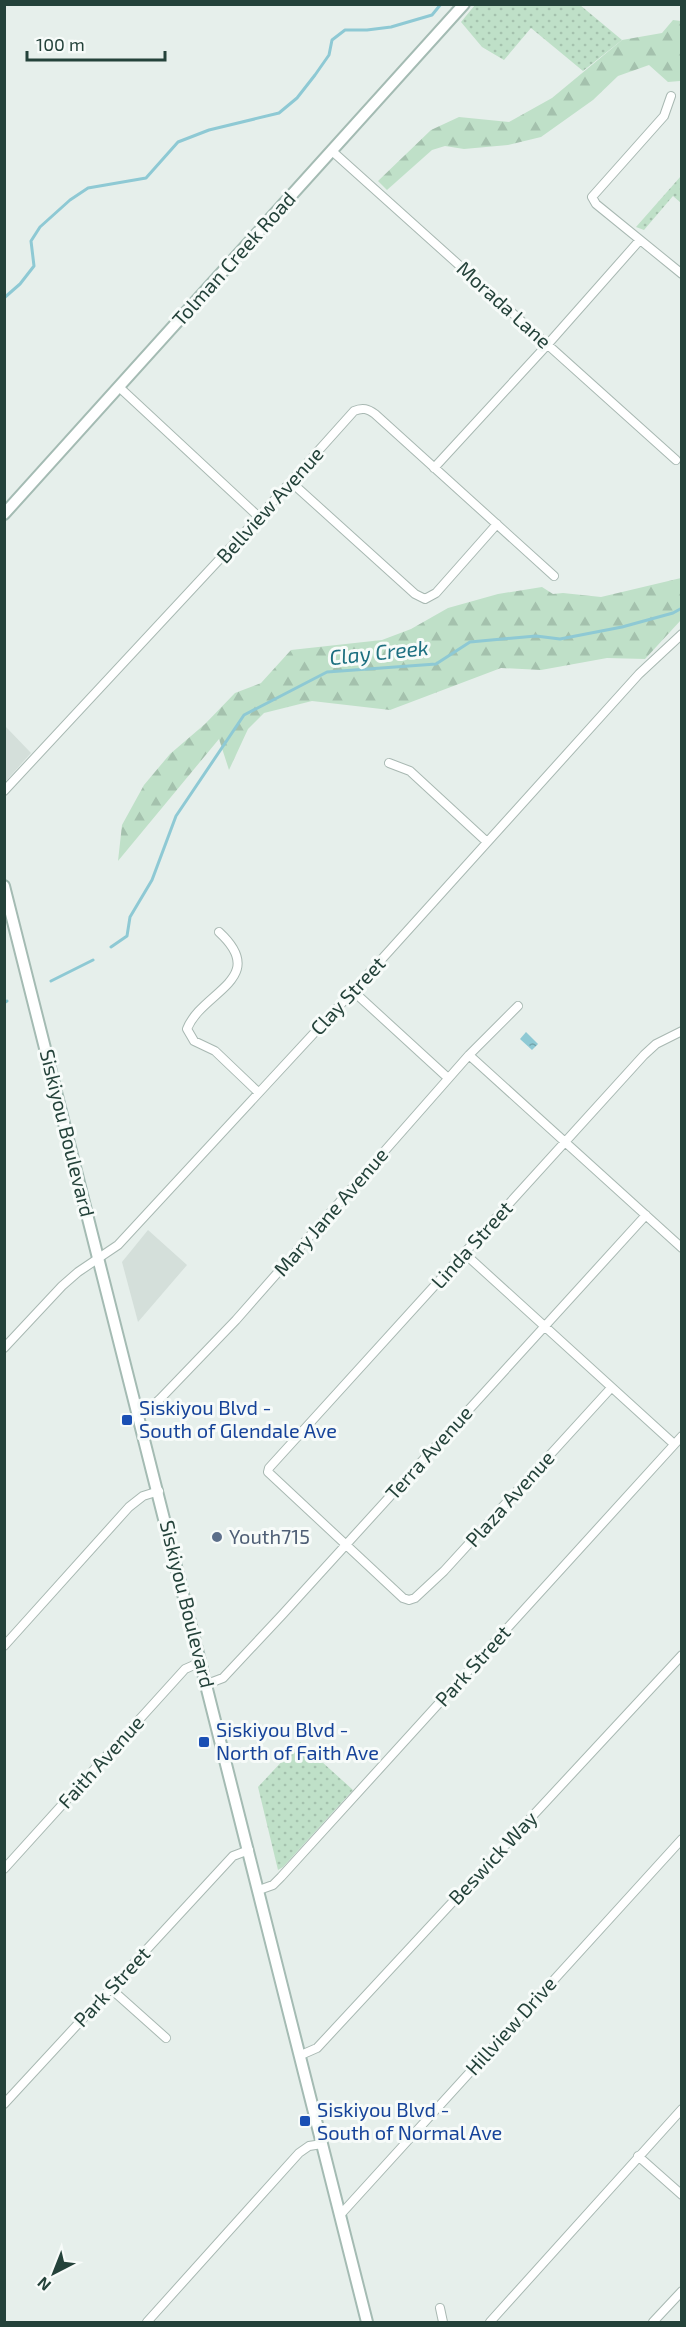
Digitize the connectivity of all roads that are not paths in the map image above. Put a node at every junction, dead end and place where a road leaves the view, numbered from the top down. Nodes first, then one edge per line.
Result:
1 (464, 4) edge
2 (670, 96) dead end
3 (332, 151) junction
4 (639, 241) junction
5 (681, 274) edge
6 (548, 344) junction
7 (119, 387) junction
8 (676, 460) dead end
9 (434, 468) junction
10 (291, 482) junction
11 (4, 514) edge
12 (260, 517) junction
13 (497, 524) junction
14 (554, 576) dead end
15 (681, 634) edge
16 (389, 763) dead end
17 (4, 791) edge
18 (487, 842) junction
19 (4, 886) edge
20 (219, 932) dead end
21 (352, 991) junction
22 (518, 1006) dead end
23 (681, 1031) edge
24 (469, 1055) junction
25 (448, 1078) junction
26 (258, 1092) junction
27 (565, 1142) junction
28 (646, 1215) junction
29 (681, 1248) edge
30 (464, 1253) junction
31 (99, 1258) junction
32 (544, 1327) junction
33 (4, 1348) edge
34 (611, 1388) junction
35 (138, 1411) junction
36 (681, 1436) edge
37 (674, 1444) junction
38 (159, 1491) junction
39 (346, 1545) junction
40 (4, 1646) edge
41 (681, 1655) edge
42 (201, 1662) junction
43 (207, 1684) junction
44 (681, 1839) edge
45 (249, 1850) junction
46 (4, 1869) edge
47 (259, 1890) junction
48 (110, 1988) junction
49 (166, 2038) dead end
50 (300, 2055) junction
51 (4, 2104) edge
52 (681, 2109) edge
53 (322, 2144) junction
54 (638, 2156) junction
55 (681, 2195) edge
56 (341, 2214) junction
57 (681, 2291) edge
58 (440, 2308) dead end
59 (498, 2319) edge
60 (147, 2322) edge
61 (368, 2322) edge
62 (443, 2322) edge
63 (490, 2322) edge
64 (653, 2322) edge

1 - 3 main road, Tolman Creek Road
2 - 4 street
3 - 6 street, Morada Lane
3 - 7 main road, Tolman Creek Road
4 - 5 street
4 - 6 street
6 - 8 street, Morada Lane
6 - 9 street
7 - 11 main road, Tolman Creek Road
7 - 12 street
9 - 10 street, Bellview Avenue
9 - 13 street, Bellview Avenue
10 - 12 street, Bellview Avenue
10 - 13 street
12 - 17 street, Bellview Avenue
13 - 14 street, Bellview Avenue
15 - 18 street, Clay Street
16 - 18 street
18 - 21 street, Clay Street
19 - 31 main road, Siskiyou Boulevard
20 - 26 street
21 - 25 street
21 - 26 street, Clay Street
22 - 24 street, Mary Jane Avenue
23 - 27 street, Linda Street
24 - 25 street, Mary Jane Avenue
24 - 27 street
25 - 35 street, Mary Jane Avenue
26 - 31 street, Clay Street
27 - 28 street
27 - 30 street, Linda Street
28 - 29 street
28 - 32 street, Terra Avenue
30 - 32 street
30 - 39 street, Linda Street
31 - 33 street, Clay Street
31 - 35 main road, Siskiyou Boulevard
32 - 34 street
32 - 39 street, Terra Avenue
34 - 37 street
34 - 39 street, Plaza Avenue
35 - 38 main road, Siskiyou Boulevard
36 - 37 street, Park Street
37 - 47 street, Park Street
38 - 40 street
38 - 42 main road, Siskiyou Boulevard
39 - 43 street, Terra Avenue
41 - 50 street, Beswick Way
42 - 43 main road, Siskiyou Boulevard
42 - 46 street, Faith Avenue
43 - 45 main road, Siskiyou Boulevard
44 - 56 street, Hillview Drive
45 - 47 main road, Siskiyou Boulevard
45 - 48 street, Park Street
47 - 50 main road, Siskiyou Boulevard
48 - 49 street
48 - 51 street, Park Street
50 - 53 main road, Siskiyou Boulevard
52 - 54 street
53 - 56 main road, Siskiyou Boulevard
53 - 60 street
54 - 55 street
54 - 59 street
56 - 61 main road, Siskiyou Boulevard
57 - 64 street
58 - 62 street
59 - 63 street

